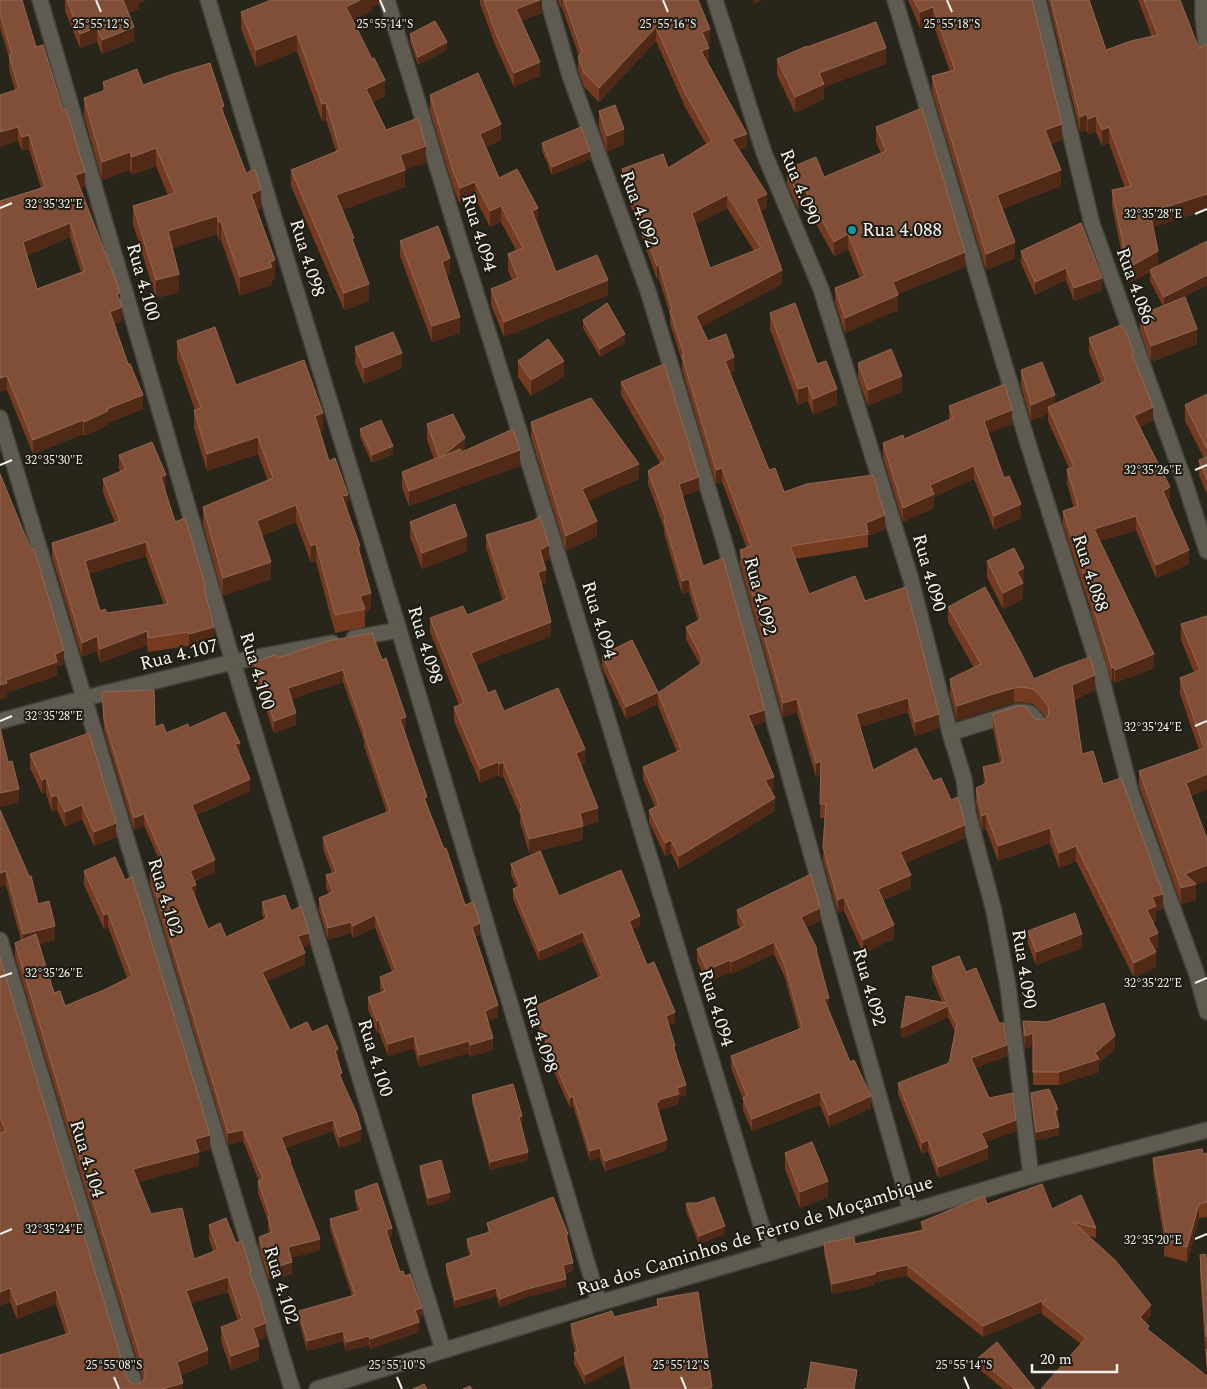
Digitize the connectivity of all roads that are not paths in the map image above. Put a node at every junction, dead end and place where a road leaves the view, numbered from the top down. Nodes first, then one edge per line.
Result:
1 (40, 0) edge
2 (208, 0) edge
3 (387, 0) edge
4 (548, 0) edge
5 (715, 0) edge
6 (895, 0) edge
7 (1038, 0) edge
8 (1203, 0) edge
9 (1207, 52) edge
10 (0, 418) edge
11 (1207, 551) edge
12 (399, 630) junction
13 (233, 662) junction
14 (85, 698) junction
15 (0, 721) edge
16 (1040, 726) edge
17 (950, 734) junction
18 (0, 940) edge
19 (1207, 1012) edge
20 (1207, 1130) edge
21 (1031, 1176) junction
22 (911, 1211) junction
23 (772, 1252) junction
24 (599, 1304) junction
25 (443, 1350) junction
26 (136, 1389) edge
27 (292, 1389) edge
28 (317, 1389) edge

1 - 13 street, Rua 4.100
2 - 12 street, Rua 4.098
3 - 23 street, Rua 4.094
4 - 22 street, Rua 4.092
5 - 17 street, Rua 4.090
6 - 19 street, Rua 4.088
7 - 11 street, Rua 4.086
8 - 9 street
10 - 14 street, Rua 4.102
12 - 13 street, Rua 4.107
12 - 24 street, Rua 4.098
13 - 14 street, Rua 4.107
13 - 25 street, Rua 4.100
14 - 15 street, Rua 4.107
14 - 27 street, Rua 4.102
16 - 17 street
17 - 21 street, Rua 4.090
18 - 26 street, Rua 4.104
20 - 21 street, Rua dos Caminhos de Ferro de Moçambique
21 - 22 street, Rua dos Caminhos de Ferro de Moçambique
22 - 23 street, Rua dos Caminhos de Ferro de Moçambique
23 - 24 street, Rua dos Caminhos de Ferro de Moçambique
24 - 25 street, Rua dos Caminhos de Ferro de Moçambique
25 - 28 street, Rua dos Caminhos de Ferro de Moçambique

